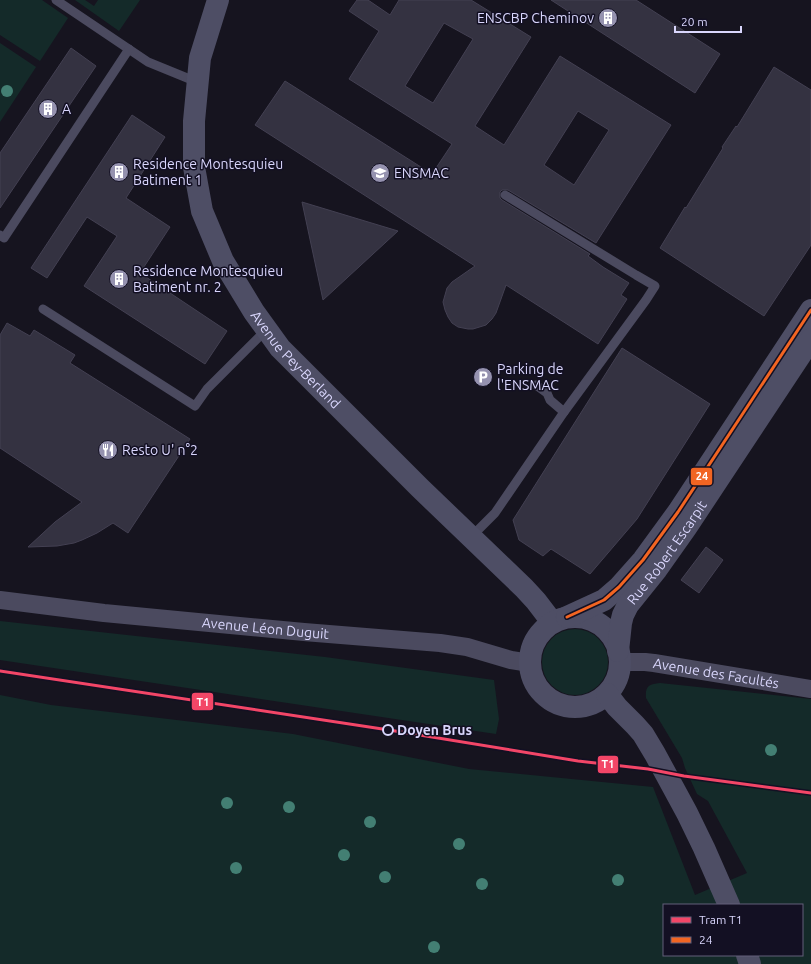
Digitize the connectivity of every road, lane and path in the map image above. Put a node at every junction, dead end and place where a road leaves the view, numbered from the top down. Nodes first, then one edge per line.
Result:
1 (56, 0) edge
2 (218, 0) edge
3 (129, 49) junction
4 (197, 82) junction
5 (505, 195) dead end
6 (1, 239) edge
7 (43, 309) dead end
8 (811, 310) edge
9 (266, 330) junction
10 (811, 339) edge
11 (536, 385) dead end
12 (564, 412) junction
13 (471, 537) junction
14 (0, 600) edge
15 (559, 620) junction
16 (619, 656) junction
17 (530, 662) junction
18 (811, 689) edge
19 (607, 694) junction
20 (729, 904) edge

1 - 3 lane
2 - 4 street, Avenue Pey-Berland
3 - 4 lane
3 - 6 lane
4 - 9 street, Avenue Pey-Berland
5 - 12 lane
7 - 9 lane
8 - 15 street, Rue Robert Escarpit
9 - 13 street, Avenue Pey-Berland
10 - 16 street, Rue Robert Escarpit
11 - 12 lane
12 - 13 lane
13 - 15 street, Avenue Pey-Berland
14 - 17 street, Avenue Léon Duguit
15 - 16 street
15 - 17 street
16 - 18 street, Avenue des Facultés
16 - 19 street
17 - 19 street
19 - 20 street

